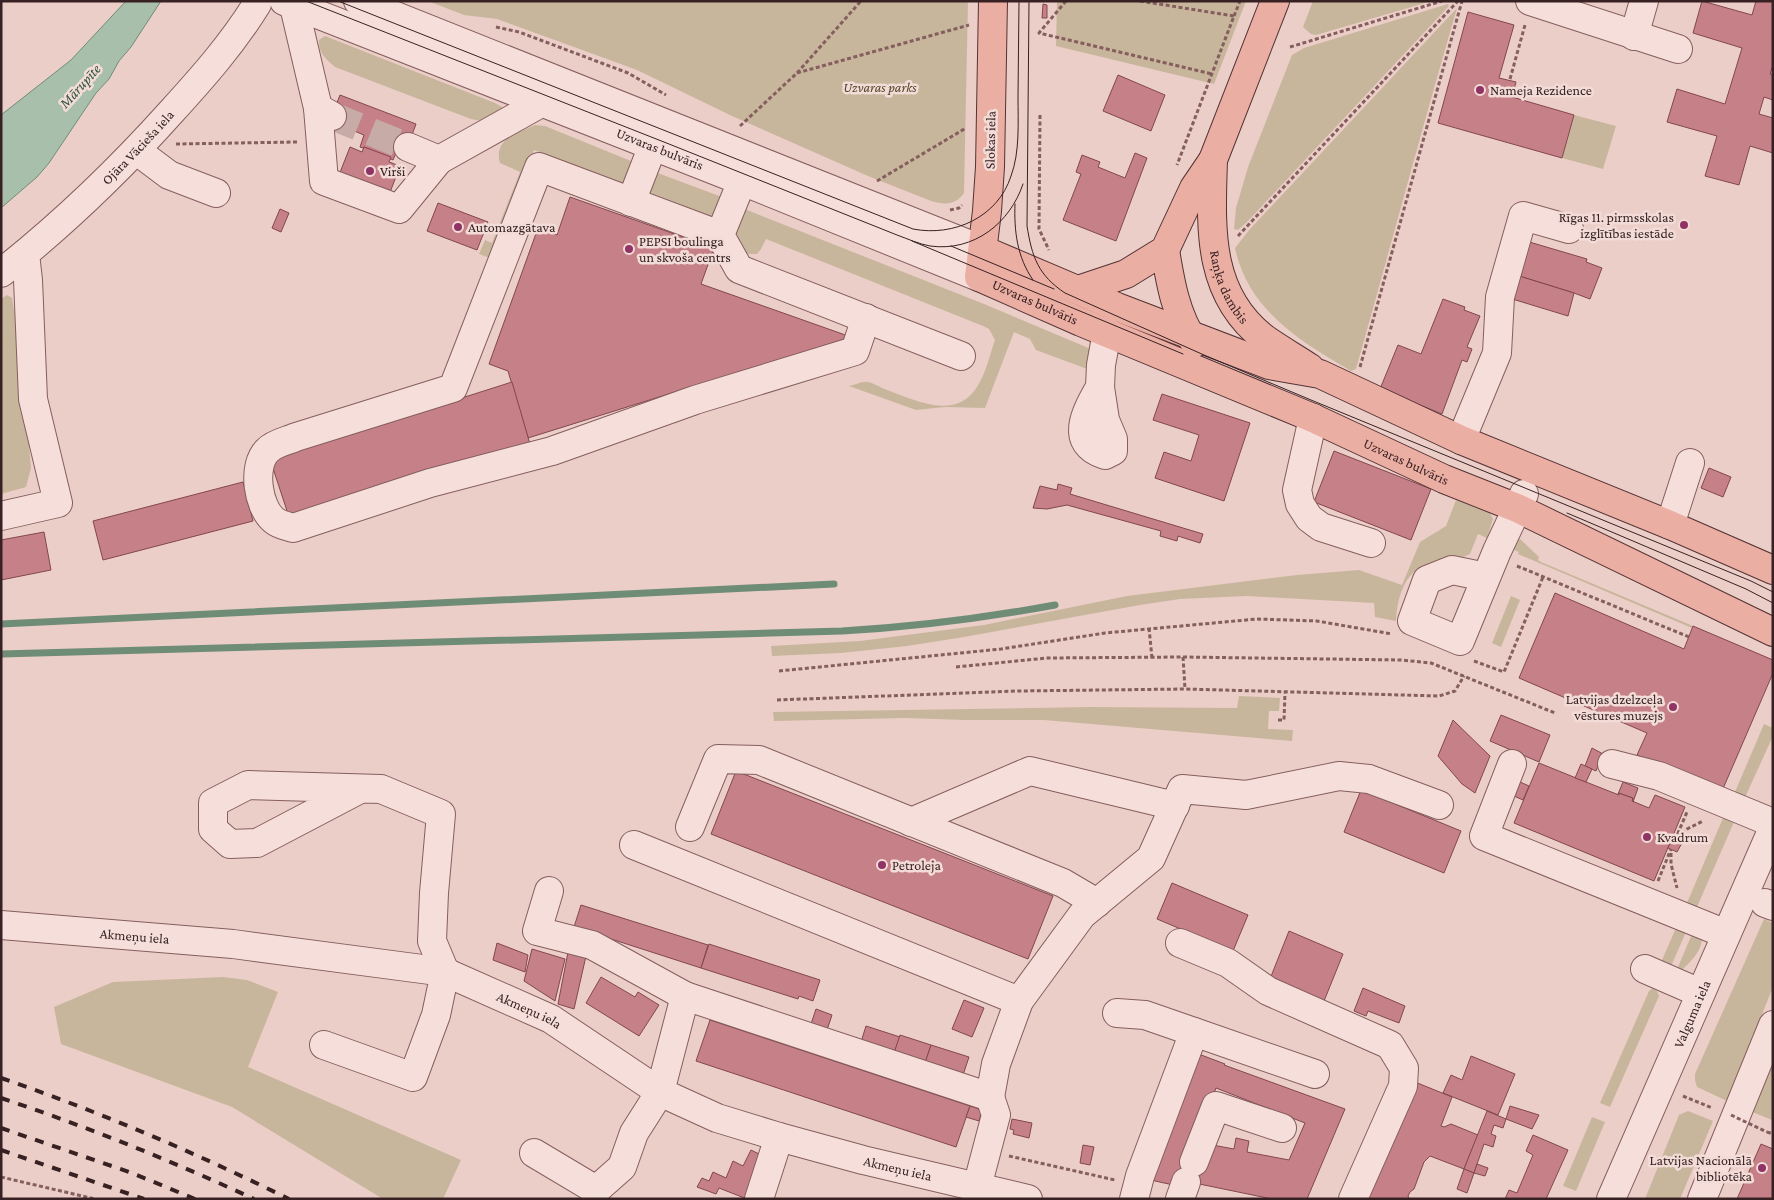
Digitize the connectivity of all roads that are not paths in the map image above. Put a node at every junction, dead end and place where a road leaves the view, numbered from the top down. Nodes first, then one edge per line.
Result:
1 (358, 1) edge
2 (993, 1) edge
3 (1276, 1) edge
4 (1531, 1) edge
5 (1644, 1) edge
6 (257, 4) dead end
7 (289, 4) edge
8 (1634, 36) junction
9 (1678, 49) dead end
10 (541, 102) junction
11 (662, 122) junction
12 (653, 146) junction
13 (408, 147) tunnel mouth
14 (137, 151) junction
15 (439, 160) junction
16 (1213, 160) junction
17 (742, 181) junction
18 (216, 193) dead end
19 (631, 202) junction
20 (1569, 229) dead end
21 (720, 235) junction
22 (983, 250) junction
23 (1165, 250) junction
24 (25, 254) junction
25 (1, 273) edge
26 (979, 277) junction
27 (1078, 290) junction
28 (866, 318) junction
29 (1107, 332) junction
30 (1188, 334) junction
31 (961, 356) dead end
32 (1320, 374) junction
33 (1219, 378) junction
34 (1100, 387) dead end
35 (1313, 418) junction
36 (1461, 440) junction
37 (1690, 463) dead end
38 (1521, 501) junction
39 (1, 516) edge
40 (1670, 525) junction
41 (1371, 543) dead end
42 (1773, 570) edge
43 (1486, 577) dead end
44 (1773, 632) edge
45 (1512, 764) dead end
46 (1612, 764) dead end
47 (360, 789) dead end
48 (1439, 805) dead end
49 (1175, 806) junction
50 (911, 822) junction
51 (1773, 823) edge
52 (690, 827) dead end
53 (1773, 828) edge
54 (634, 845) dead end
55 (549, 891) dead end
56 (1097, 903) junction
57 (1, 925) edge
58 (1726, 934) junction
59 (1180, 943) dead end
60 (1645, 969) dead end
61 (445, 972) junction
62 (1700, 993) junction
63 (685, 996) junction
64 (1019, 1001) junction
65 (1117, 1013) dead end
66 (1773, 1025) edge
67 (1194, 1032) junction
68 (324, 1045) dead end
69 (1315, 1074) dead end
70 (660, 1092) junction
71 (990, 1097) junction
72 (1282, 1128) dead end
73 (779, 1137) junction
74 (534, 1153) dead end
75 (1186, 1181) edge
76 (977, 1187) junction
77 (1136, 1192) edge
78 (759, 1199) edge
79 (1028, 1199) edge
80 (1353, 1199) edge
81 (1611, 1199) edge
82 (1702, 1199) edge

1 - 11 street, Uzvaras bulvāris
2 - 22 main road, Slokas iela
3 - 16 main road, Raņķa dambis
4 - 8 street
5 - 8 street
6 - 14 street, Ojāra Vācieša iela
7 - 10 street, Uzvaras bulvāris
7 - 15 street
8 - 9 street
10 - 12 street, Uzvaras bulvāris
10 - 15 street
11 - 12 street
11 - 22 street, Uzvaras bulvāris
12 - 17 street, Uzvaras bulvāris
12 - 19 street
13 - 15 street
14 - 18 street
14 - 24 street, Ojāra Vācieša iela
16 - 23 main road, Raņķa dambis
16 - 32 main road, Raņķa dambis
17 - 21 street
17 - 26 street, Uzvaras bulvāris
19 - 21 street
19 - 28 street
20 - 36 street
21 - 28 street
22 - 26 main road, Slokas iela
22 - 27 main road, Uzvaras bulvāris
23 - 27 main road
23 - 30 main road
24 - 25 street, Ojāra Vācieša iela
24 - 39 street
26 - 29 main road, Uzvaras bulvāris
27 - 30 main road, Uzvaras bulvāris
28 - 31 street
29 - 33 main road, Uzvaras bulvāris
29 - 34 street
30 - 32 main road, Uzvaras bulvāris
30 - 33 main road
32 - 36 main road, Uzvaras bulvāris
33 - 35 main road, Uzvaras bulvāris
35 - 38 main road, Uzvaras bulvāris
35 - 41 street
36 - 40 main road, Uzvaras bulvāris
37 - 40 street
38 - 43 street
38 - 44 main road, Uzvaras bulvāris
40 - 42 main road, Uzvaras bulvāris
45 - 58 street
46 - 51 street
47 - 61 street
48 - 49 street
49 - 50 street
49 - 56 street
50 - 52 street
50 - 56 street
53 - 58 street, Valguma iela
54 - 64 street
55 - 63 street
56 - 64 street
57 - 61 street, Akmeņu iela
58 - 62 street, Valguma iela
59 - 80 street
60 - 62 street
61 - 68 street
61 - 70 street, Akmeņu iela
62 - 81 street, Valguma iela
63 - 70 street
63 - 71 street
64 - 71 street
65 - 67 street
66 - 82 street
67 - 69 street
67 - 77 street
70 - 73 street, Akmeņu iela
70 - 74 street
71 - 76 street
72 - 75 street
73 - 76 street, Akmeņu iela
73 - 78 street
76 - 79 street, Akmeņu iela

